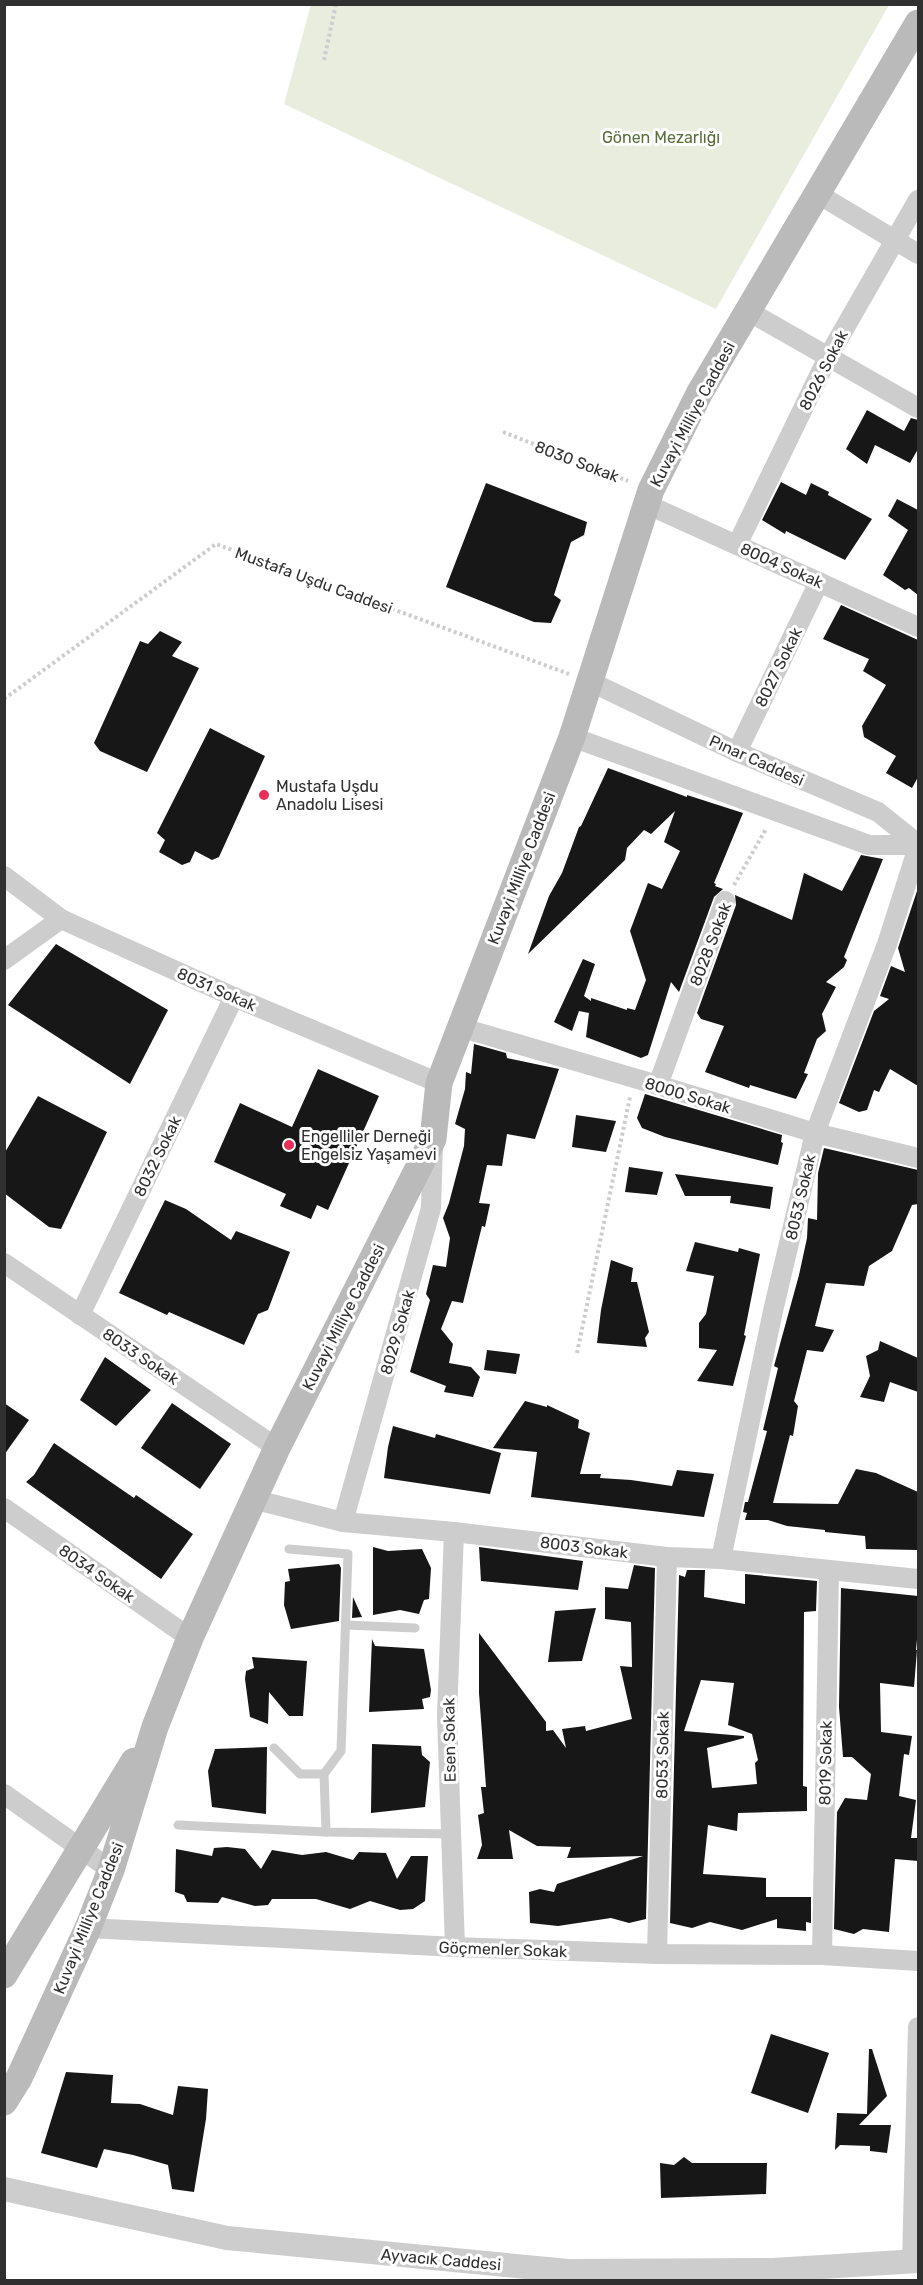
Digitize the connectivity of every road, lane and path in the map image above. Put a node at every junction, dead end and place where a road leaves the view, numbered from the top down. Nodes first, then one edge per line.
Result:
1 (336, 4) edge
2 (918, 23) edge
3 (324, 60) dead end
4 (818, 194) junction
5 (918, 200) edge
6 (895, 240) junction
7 (918, 254) edge
8 (748, 311) junction
9 (828, 357) junction
10 (918, 408) edge
11 (503, 432) dead end
12 (649, 497) junction
13 (737, 545) junction
14 (819, 582) junction
15 (918, 627) edge
16 (591, 682) junction
17 (4, 699) edge
18 (572, 737) junction
19 (737, 752) junction
20 (776, 811) junction
21 (918, 845) edge
22 (4, 876) edge
23 (725, 901) joint
24 (61, 919) junction
25 (4, 960) edge
26 (234, 997) junction
27 (459, 1027) junction
28 (633, 1078) junction
29 (439, 1083) junction
30 (658, 1085) junction
31 (815, 1133) junction
32 (433, 1139) junction
33 (918, 1158) edge
34 (4, 1263) edge
35 (80, 1315) junction
36 (577, 1353) dead end
37 (277, 1448) junction
38 (252, 1499) junction
39 (4, 1508) edge
40 (343, 1522) junction
41 (454, 1532) junction
42 (290, 1549) dead end
43 (667, 1557) junction
44 (721, 1559) junction
45 (829, 1571) junction
46 (918, 1579) edge
47 (346, 1625) junction
48 (415, 1628) dead end
49 (190, 1638) junction
50 (155, 1727) junction
51 (274, 1748) dead end
52 (324, 1774) junction
53 (4, 1794) edge
54 (178, 1825) dead end
55 (326, 1832) junction
56 (451, 1834) junction
57 (80, 1849) junction
58 (111, 1870) junction
59 (88, 1928) junction
60 (455, 1947) junction
61 (657, 1954) junction
62 (822, 1955) junction
63 (918, 1961) edge
64 (4, 1975) edge
65 (918, 2027) edge
66 (4, 2102) edge
67 (4, 2189) edge
68 (911, 2268) edge

1 - 3 path
2 - 4 main road, Kuvayi Milliye Caddesi
4 - 6 street
4 - 8 main road, Kuvayi Milliye Caddesi
5 - 6 street, 8026 Sokak
6 - 7 street
6 - 9 street, 8026 Sokak
8 - 9 street
8 - 12 main road, Kuvayi Milliye Caddesi
9 - 10 street
9 - 13 street, 8026 Sokak
11 - 12 path, 8030 Sokak
12 - 13 street, 8004 Sokak
12 - 16 main road, Kuvayi Milliye Caddesi
13 - 14 street, 8004 Sokak
14 - 15 street, 8004 Sokak
14 - 19 street, 8027 Sokak
16 - 17 path, Mustafa Uşdu Caddesi
16 - 18 main road, Kuvayi Milliye Caddesi
16 - 19 street, Pınar Caddesi
18 - 20 street
18 - 27 main road, Kuvayi Milliye Caddesi
19 - 21 street, Pınar Caddesi
20 - 21 street
20 - 23 path, 8028 Sokak
21 - 31 street, 8053 Sokak
22 - 24 street, 8031 Sokak
23 - 30 street, 8028 Sokak
24 - 25 street
24 - 26 street, 8031 Sokak
26 - 29 street, 8031 Sokak
26 - 35 street, 8032 Sokak
27 - 28 street, 8000 Sokak
27 - 29 main road, Kuvayi Milliye Caddesi
28 - 30 street, 8000 Sokak
28 - 36 path
29 - 32 main road, Kuvayi Milliye Caddesi
30 - 31 street, 8000 Sokak
31 - 33 street, 8000 Sokak
31 - 44 street, 8053 Sokak
32 - 37 main road, Kuvayi Milliye Caddesi
32 - 40 street, 8029 Sokak
34 - 35 street, 8033 Sokak
35 - 37 street, 8033 Sokak
37 - 38 main road, Kuvayi Milliye Caddesi
38 - 40 street, 8003 Sokak
38 - 49 main road, Kuvayi Milliye Caddesi
39 - 49 street, 8034 Sokak
40 - 41 street, 8003 Sokak
41 - 43 street, 8003 Sokak
41 - 56 street, Esen Sokak
42 - 47 lane
43 - 44 street, 8003 Sokak
43 - 61 street, 8053 Sokak
44 - 45 street, 8003 Sokak
45 - 46 street, 8003 Sokak
45 - 62 street, 8019 Sokak
47 - 48 lane
47 - 52 lane
49 - 50 main road, Kuvayi Milliye Caddesi
50 - 57 main road, Kuvayi Milliye Caddesi
50 - 58 main road, Kuvayi Milliye Caddesi
51 - 52 lane
52 - 55 lane
53 - 57 street
54 - 55 lane
55 - 56 lane
56 - 60 street, Esen Sokak
57 - 58 street
57 - 64 main road, Kuvayi Milliye Caddesi
58 - 59 main road, Kuvayi Milliye Caddesi
59 - 60 street, Göçmenler Sokak
59 - 66 main road, Kuvayi Milliye Caddesi
60 - 61 street, Göçmenler Sokak
61 - 62 street, Göçmenler Sokak
62 - 63 street, Göçmenler Sokak
65 - 68 street
67 - 68 street, Ayvacık Caddesi

